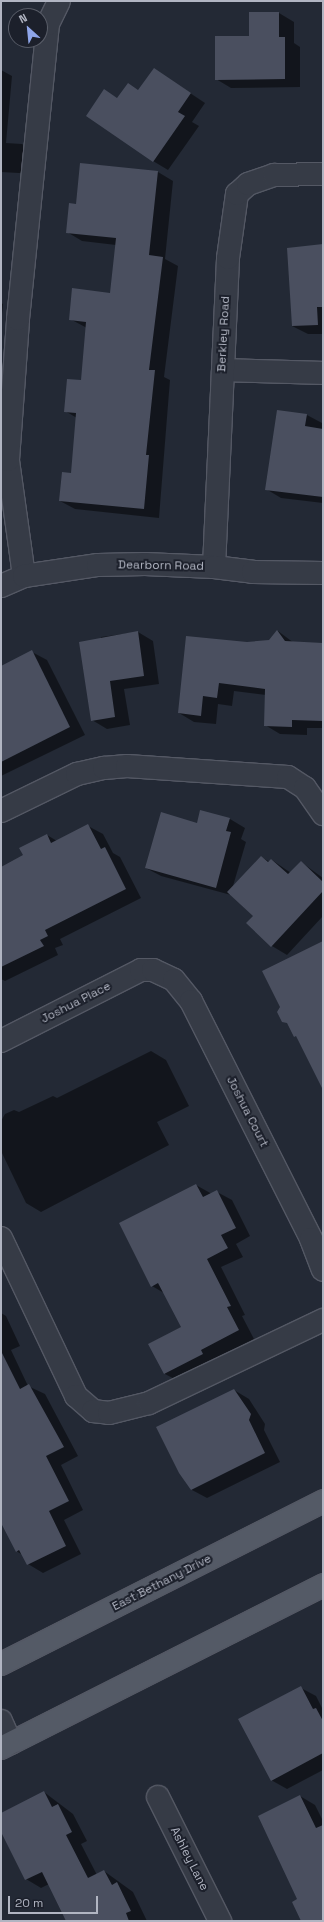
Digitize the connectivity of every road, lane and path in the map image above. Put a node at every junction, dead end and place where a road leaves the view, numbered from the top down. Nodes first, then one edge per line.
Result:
1 (59, 1) edge
2 (323, 174) edge
3 (223, 370) junction
4 (323, 373) edge
5 (214, 567) junction
6 (323, 573) edge
7 (24, 576) junction
8 (1, 586) edge
9 (1, 811) edge
10 (323, 814) edge
11 (153, 970) joint
12 (1, 1041) edge
13 (1, 1238) edge
14 (323, 1270) edge
15 (323, 1320) edge
16 (323, 1501) edge
17 (323, 1585) edge
18 (1, 1664) edge
19 (1, 1721) edge
20 (6, 1745) edge
21 (158, 1797) dead end
22 (220, 1921) edge

1 - 7 street
2 - 3 street, Berkley Road
3 - 4 street
3 - 5 street, Berkley Road
5 - 6 street, Dearborn Road
5 - 7 street, Dearborn Road
7 - 8 street, Dearborn Road
9 - 10 street
11 - 12 street, Joshua Place
11 - 14 street, Joshua Court
13 - 15 street
16 - 18 main road, East Bethany Drive
17 - 20 main road
19 - 20 street
21 - 22 street, Ashley Lane

